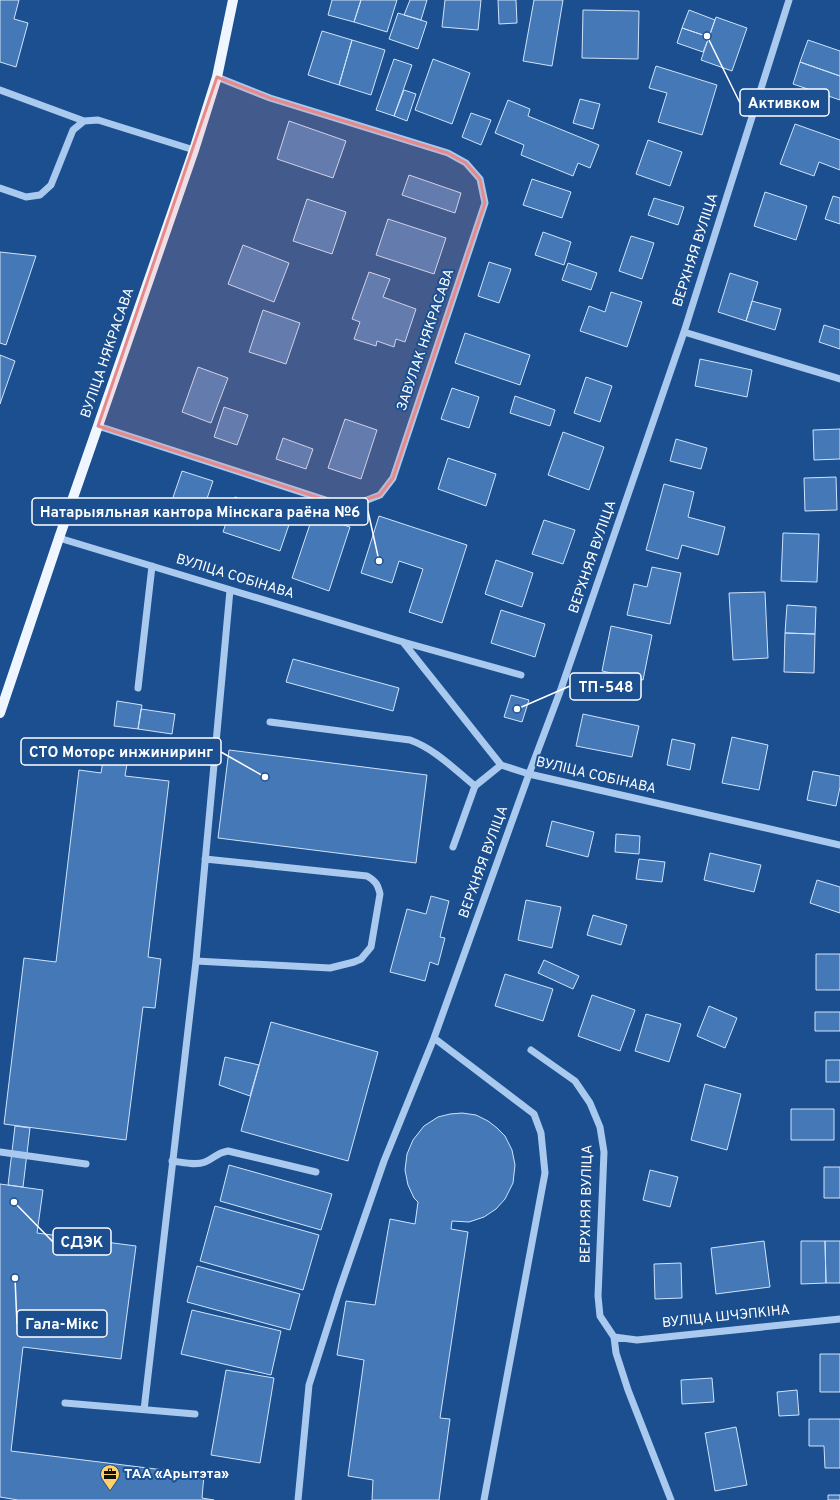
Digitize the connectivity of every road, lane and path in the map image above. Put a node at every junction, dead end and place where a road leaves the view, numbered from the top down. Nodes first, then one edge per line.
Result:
1 (233, 0) edge
2 (789, 0) edge
3 (217, 77) junction
4 (0, 90) edge
5 (84, 121) junction
6 (194, 150) junction
7 (0, 188) edge
8 (684, 332) junction
9 (840, 379) edge
10 (98, 426) junction
11 (59, 538) junction
12 (152, 566) junction
13 (230, 590) junction
14 (403, 642) junction
15 (521, 675) dead end
16 (138, 688) dead end
17 (0, 713) edge
18 (270, 722) dead end
19 (501, 765) junction
20 (529, 774) junction
21 (475, 786) junction
22 (840, 845) edge
23 (453, 847) dead end
24 (205, 859) junction
25 (196, 961) junction
26 (434, 1038) junction
27 (531, 1050) dead end
28 (0, 1152) edge
29 (172, 1161) junction
30 (86, 1164) dead end
31 (316, 1172) dead end
32 (840, 1319) edge
33 (614, 1337) junction
34 (65, 1403) dead end
35 (144, 1410) junction
36 (196, 1414) dead end
37 (298, 1500) edge
38 (484, 1500) edge
39 (671, 1500) edge

1 - 3 main road, ВУЛІЦА НЯКРАСАВА
2 - 8 street, ВЕРХНЯЯ ВУЛІЦА
3 - 6 main road, ВУЛІЦА НЯКРАСАВА
3 - 10 street, ЗАВУЛАК НЯКРАСАВА
4 - 5 street
5 - 6 street
5 - 7 street
6 - 10 main road, ВУЛІЦА НЯКРАСАВА
8 - 9 street
8 - 20 street, ВЕРХНЯЯ ВУЛІЦА
10 - 11 main road, ВУЛІЦА НЯКРАСАВА
11 - 12 street, ВУЛІЦА СОБІНАВА
11 - 17 main road, ВУЛІЦА НЯКРАСАВА
12 - 13 street, ВУЛІЦА СОБІНАВА
12 - 16 street
13 - 14 street, ВУЛІЦА СОБІНАВА
13 - 24 street
14 - 15 street, ВУЛІЦА СОБІНАВА
14 - 19 street
18 - 21 street
19 - 20 street, ВУЛІЦА СОБІНАВА
19 - 21 street
20 - 22 street, ВУЛІЦА СОБІНАВА
20 - 26 street, ВЕРХНЯЯ ВУЛІЦА
21 - 23 street
24 - 25 street
24 - 25 street
25 - 29 street
26 - 37 street, ВЕРХНЯЯ ВУЛІЦА
26 - 38 street
27 - 33 street, ВЕРХНЯЯ ВУЛІЦА
28 - 30 street
29 - 31 street
29 - 35 street
32 - 33 street, ВУЛІЦА ШЧЭПКІНА
33 - 39 street
34 - 35 street
35 - 36 street

